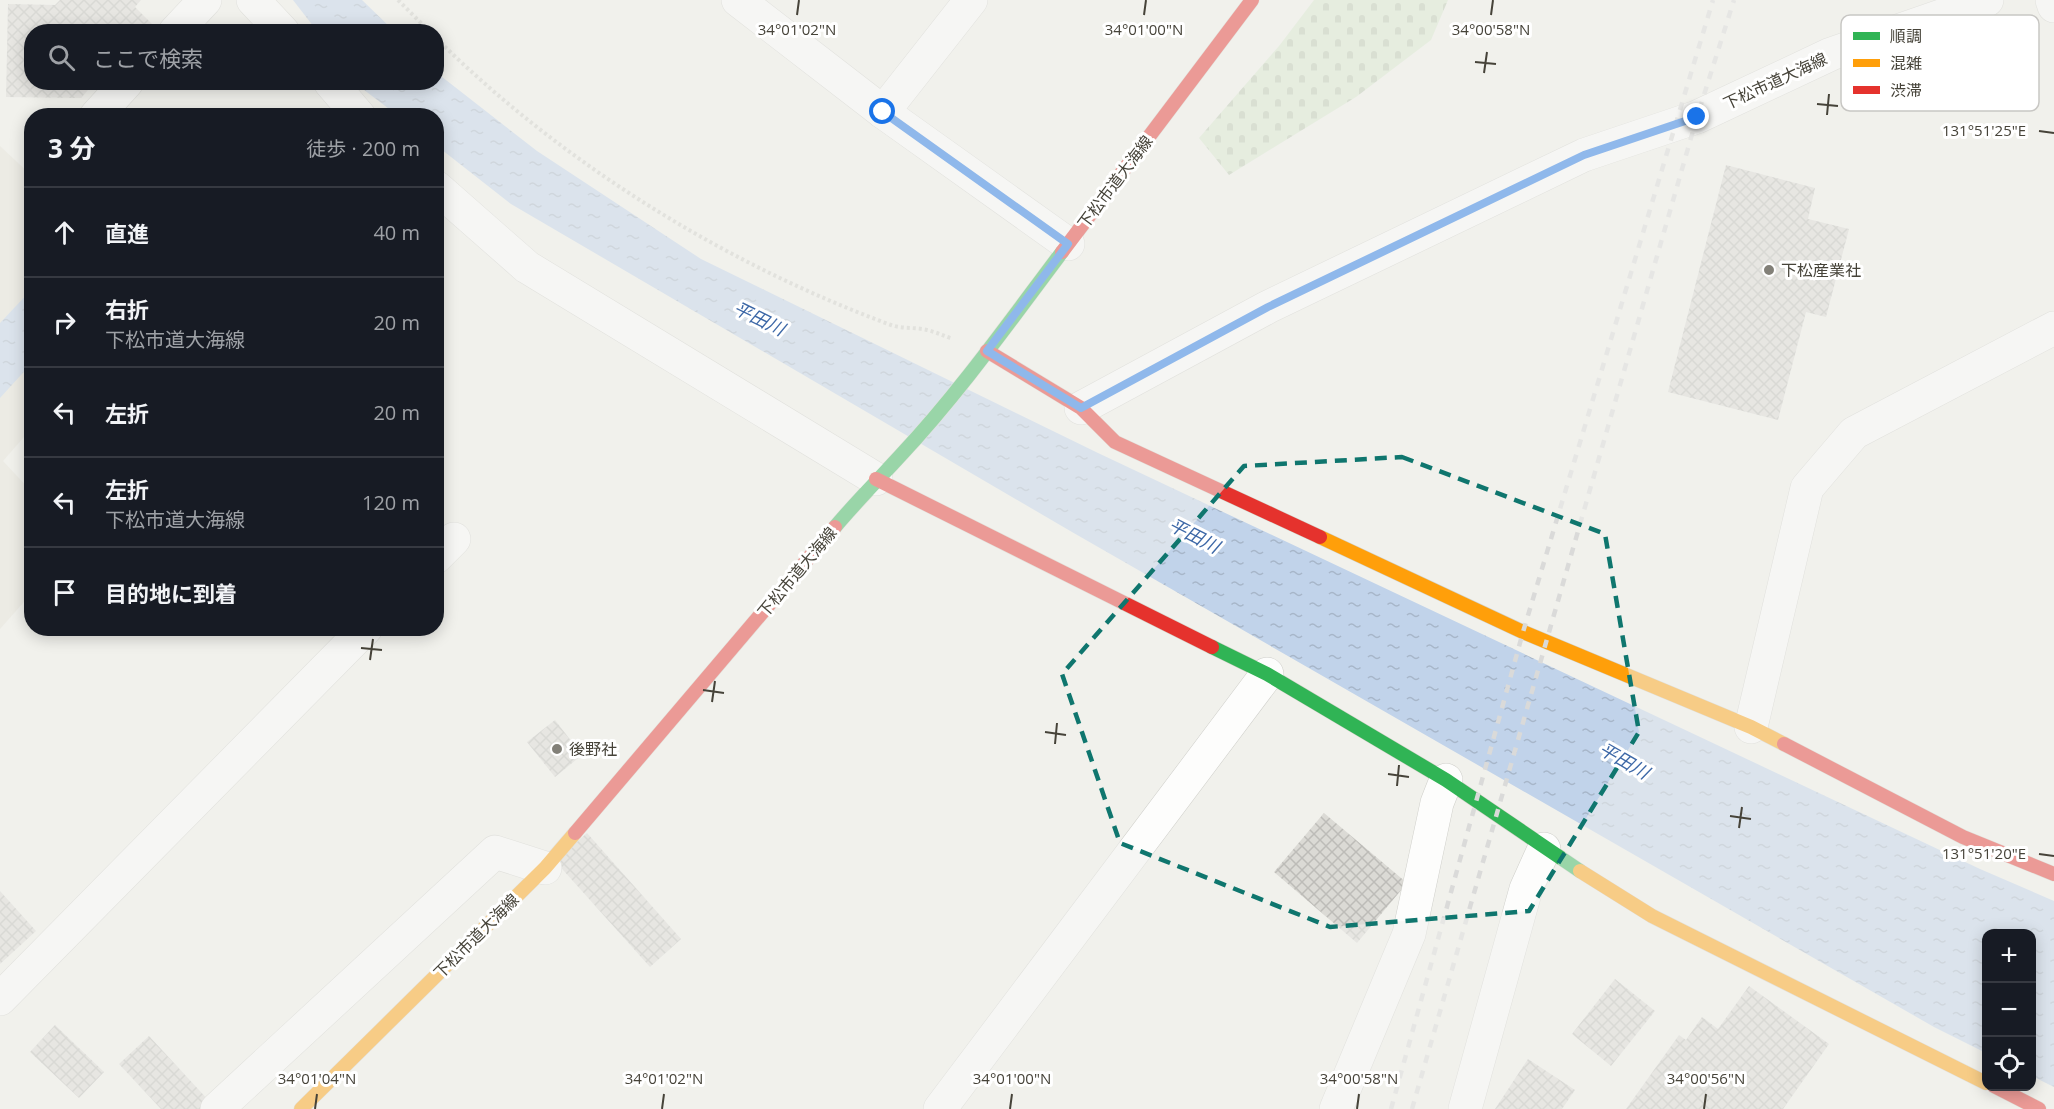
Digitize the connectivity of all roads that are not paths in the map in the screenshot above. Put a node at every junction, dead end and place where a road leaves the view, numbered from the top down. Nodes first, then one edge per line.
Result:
1 (205, 0) edge
2 (253, 0) edge
3 (738, 0) edge
4 (971, 0) edge
5 (1252, 0) edge
6 (1988, 0) edge
7 (2052, 0) edge
8 (2054, 6) edge
9 (1944, 15) edge
10 (182, 24) edge
11 (276, 24) edge
12 (1841, 51) edge
13 (120, 90) edge
14 (337, 90) edge
15 (103, 108) edge
16 (352, 108) edge
17 (883, 112) junction
18 (444, 194) edge
19 (1068, 244) junction
20 (2054, 328) edge
21 (987, 351) junction
22 (1081, 408) junction
23 (876, 479) junction
24 (358, 636) edge
25 (1267, 674) junction
26 (1751, 727) junction
27 (1446, 780) junction
28 (1544, 849) junction
29 (545, 868) junction
30 (2054, 874) edge
31 (0, 999) edge
32 (1982, 1081) edge
33 (2004, 1091) edge
34 (217, 1109) edge
35 (301, 1109) edge
36 (940, 1109) edge
37 (1336, 1109) edge
38 (1465, 1109) edge
39 (2039, 1109) edge

1 - 10 street
2 - 11 street
3 - 17 street
4 - 17 street
5 - 19 street, 下松市道大海線
6 - 9 street, 下松市道大海線
7 - 8 street
12 - 22 street, 下松市道大海線
13 - 15 street
14 - 16 street
17 - 19 street
18 - 23 street
19 - 21 street, 下松市道大海線
20 - 26 street
21 - 22 street
21 - 23 street, 下松市道大海線
22 - 26 street
23 - 25 street
23 - 29 street, 下松市道大海線
24 - 31 street
25 - 27 street
25 - 36 street
26 - 30 street
27 - 28 street
27 - 37 street
28 - 32 street
28 - 38 street
29 - 34 street
29 - 35 street, 下松市道大海線
33 - 39 street

